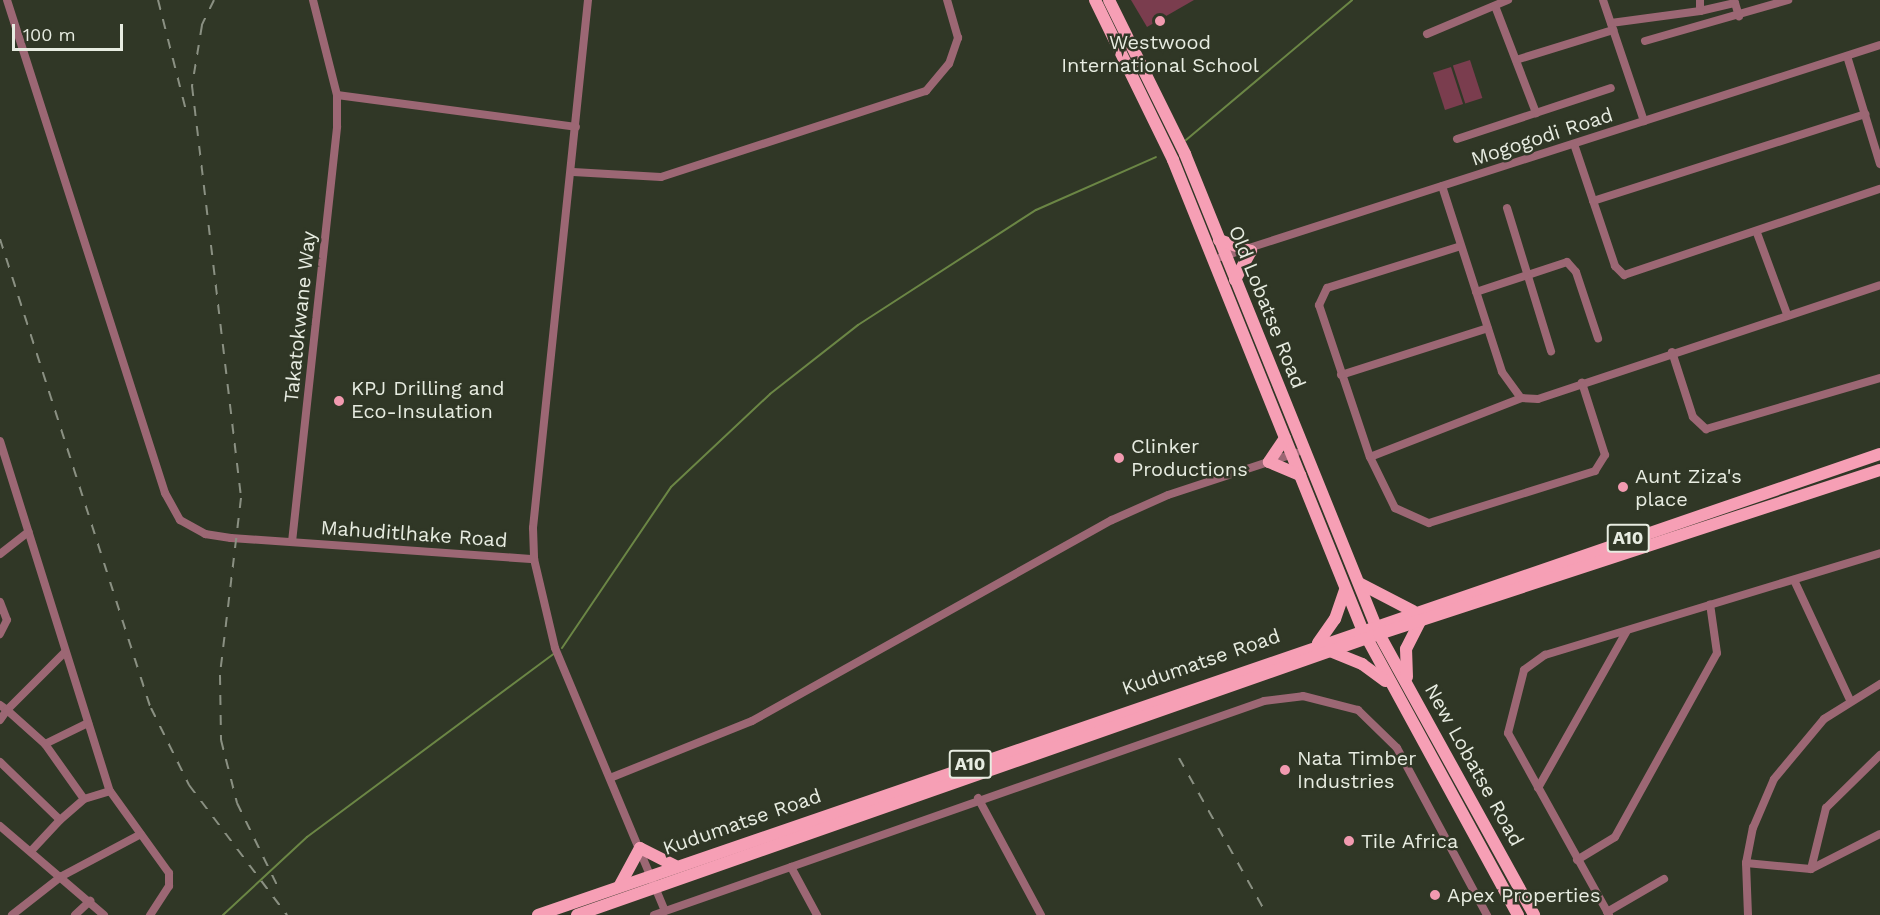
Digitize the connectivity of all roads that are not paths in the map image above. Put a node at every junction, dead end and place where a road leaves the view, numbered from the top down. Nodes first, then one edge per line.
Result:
1 (7, 0) edge
2 (313, 0) edge
3 (588, 0) edge
4 (947, 0) edge
5 (1095, 0) edge
6 (1109, 0) edge
7 (1508, 0) edge
8 (1603, 0) edge
9 (1700, 0) edge
10 (1788, 0) edge
11 (1495, 6) junction
12 (1700, 11) junction
13 (1739, 16) junction
14 (1612, 27) junction
15 (1427, 34) dead end
16 (1645, 41) dead end
17 (1880, 45) edge
18 (1847, 56) junction
19 (1516, 60) junction
20 (1611, 88) dead end
21 (337, 95) junction
22 (1536, 114) junction
23 (1865, 114) junction
24 (1644, 121) junction
25 (576, 127) junction
26 (1457, 139) dead end
27 (1574, 144) junction
28 (1880, 164) edge
29 (573, 172) junction
30 (1442, 186) junction
31 (1880, 189) edge
32 (1593, 201) junction
33 (1507, 208) dead end
34 (1757, 233) junction
35 (1219, 240) junction
36 (1461, 246) junction
37 (1251, 251) junction
38 (1220, 257) junction
39 (1527, 273) junction
40 (1235, 280) junction
41 (1880, 285) edge
42 (1476, 292) junction
43 (1788, 314) junction
44 (1488, 328) junction
45 (1598, 338) dead end
46 (1551, 351) dead end
47 (1672, 352) junction
48 (1341, 375) junction
49 (1880, 378) edge
50 (1582, 382) junction
51 (1521, 398) junction
52 (1285, 438) junction
53 (0, 441) edge
54 (1298, 452) junction
55 (1880, 454) edge
56 (1370, 457) junction
57 (3, 459) edge
58 (1269, 462) junction
59 (1880, 470) edge
60 (1300, 475) junction
61 (28, 532) junction
62 (292, 542) junction
63 (1880, 553) edge
64 (0, 554) edge
65 (534, 559) junction
66 (1794, 580) junction
67 (1359, 583) junction
68 (1345, 590) junction
69 (0, 602) edge
70 (1710, 604) junction
71 (1413, 611) junction
72 (1420, 622) junction
73 (1378, 629) junction
74 (1627, 631) junction
75 (0, 634) edge
76 (1364, 634) junction
77 (1318, 643) junction
78 (1330, 651) junction
79 (65, 652) junction
80 (1880, 684) edge
81 (1391, 686) junction
82 (1409, 687) junction
83 (1850, 700) junction
84 (4, 707) edge
85 (0, 720) edge
86 (88, 723) junction
87 (45, 744) junction
88 (1880, 755) edge
89 (0, 762) edge
90 (610, 778) junction
91 (1538, 788) junction
92 (110, 791) junction
93 (978, 798) junction
94 (84, 799) junction
95 (60, 820) junction
96 (0, 826) edge
97 (141, 834) junction
98 (1880, 834) edge
99 (640, 848) junction
100 (32, 850) junction
101 (1577, 860) junction
102 (1746, 863) junction
103 (675, 866) junction
104 (791, 867) junction
105 (1810, 869) junction
106 (651, 874) junction
107 (62, 876) junction
108 (1664, 879) dead end
109 (620, 885) junction
110 (657, 889) junction
111 (90, 900) junction
112 (666, 911) junction
113 (1608, 913) edge
114 (12, 915) edge
115 (75, 915) edge
116 (104, 915) edge
117 (150, 915) edge
118 (538, 915) edge
119 (577, 915) edge
120 (654, 915) edge
121 (817, 915) edge
122 (1041, 915) edge
123 (1487, 915) edge
124 (1518, 915) edge
125 (1534, 915) edge
126 (1748, 915) edge

1 - 62 street, Mahuditlhake Road
2 - 21 street, Takatokwane Way
3 - 25 street
4 - 29 street
5 - 38 main road, Old Lobatse Road
6 - 35 main road, Old Lobatse Road
7 - 11 street
8 - 14 street
9 - 12 street
10 - 13 street
11 - 15 street
11 - 19 street
12 - 13 street
12 - 14 street
13 - 16 street
14 - 19 street
14 - 24 street
17 - 18 street, Mogogodi Road
18 - 23 street
18 - 24 street, Mogogodi Road
19 - 22 street
20 - 22 street
21 - 25 street
21 - 62 street, Takatokwane Way
22 - 26 street
23 - 28 street
23 - 32 street
24 - 27 street, Mogogodi Road
25 - 29 street
27 - 30 street, Mogogodi Road
27 - 32 street
29 - 65 street
30 - 36 street
30 - 37 street, Mogogodi Road
31 - 34 street
32 - 34 street
33 - 39 street
34 - 43 street
35 - 37 main road
35 - 38 main road, Old Lobatse Road
36 - 42 street
36 - 48 street
37 - 38 street, Mogogodi Road
37 - 40 main road
38 - 40 main road, Old Lobatse Road
38 - 52 main road
39 - 42 street
39 - 45 street
39 - 46 street
40 - 54 main road, Old Lobatse Road
41 - 43 street
42 - 44 street
43 - 47 street
44 - 48 street
44 - 51 street
47 - 49 street
47 - 50 street
48 - 56 street
50 - 51 street
50 - 56 street
51 - 56 street
52 - 54 main road
52 - 58 main road
53 - 57 street
54 - 58 street
54 - 60 main road
54 - 67 main road, Old Lobatse Road
55 - 71 main road, Kudumatse Road / A10
57 - 61 street
58 - 60 main road
58 - 90 street
59 - 72 main road, Kudumatse Road / A10
60 - 68 main road
61 - 64 street
61 - 79 street
62 - 65 street, Mahuditlhake Road
63 - 66 street
65 - 90 street
66 - 70 street
66 - 83 street
67 - 71 main road
67 - 73 main road, Old Lobatse Road
68 - 76 main road
68 - 77 main road
69 - 75 street
70 - 74 street
70 - 101 street
71 - 73 main road, Kudumatse Road / A10
72 - 73 main road, Kudumatse Road / A10
72 - 82 main road
73 - 76 main road, Kudumatse Road / A10
73 - 82 main road, New Lobatse Road
74 - 91 street
74 - 91 street
76 - 77 main road, Kudumatse Road / A10
76 - 78 main road, Kudumatse Road / A10
76 - 81 main road
77 - 103 main road, Kudumatse Road / A10
78 - 81 main road
78 - 110 main road, Kudumatse Road / A10
79 - 84 street
79 - 86 street
80 - 83 street
81 - 124 main road
82 - 125 main road, New Lobatse Road
83 - 102 street
84 - 85 street
84 - 87 street
86 - 87 street
86 - 92 street
87 - 94 street
88 - 105 street
89 - 95 street
90 - 99 street
91 - 101 street
92 - 94 street
92 - 97 street
93 - 104 street
93 - 122 street
93 - 123 street
94 - 95 street
95 - 100 street
96 - 100 street
97 - 107 street
97 - 117 street
98 - 105 street
99 - 103 main road
99 - 106 street
99 - 109 main road
100 - 107 street
101 - 113 street
102 - 105 street
102 - 126 street
103 - 106 main road, Kudumatse Road / A10
104 - 112 street
104 - 121 street
106 - 109 main road, Kudumatse Road / A10
106 - 110 street
107 - 111 street
107 - 114 street
108 - 113 street
109 - 118 main road, Kudumatse Road / A10
110 - 112 street
110 - 119 main road, Kudumatse Road / A10
111 - 115 street
111 - 116 street
112 - 120 street

